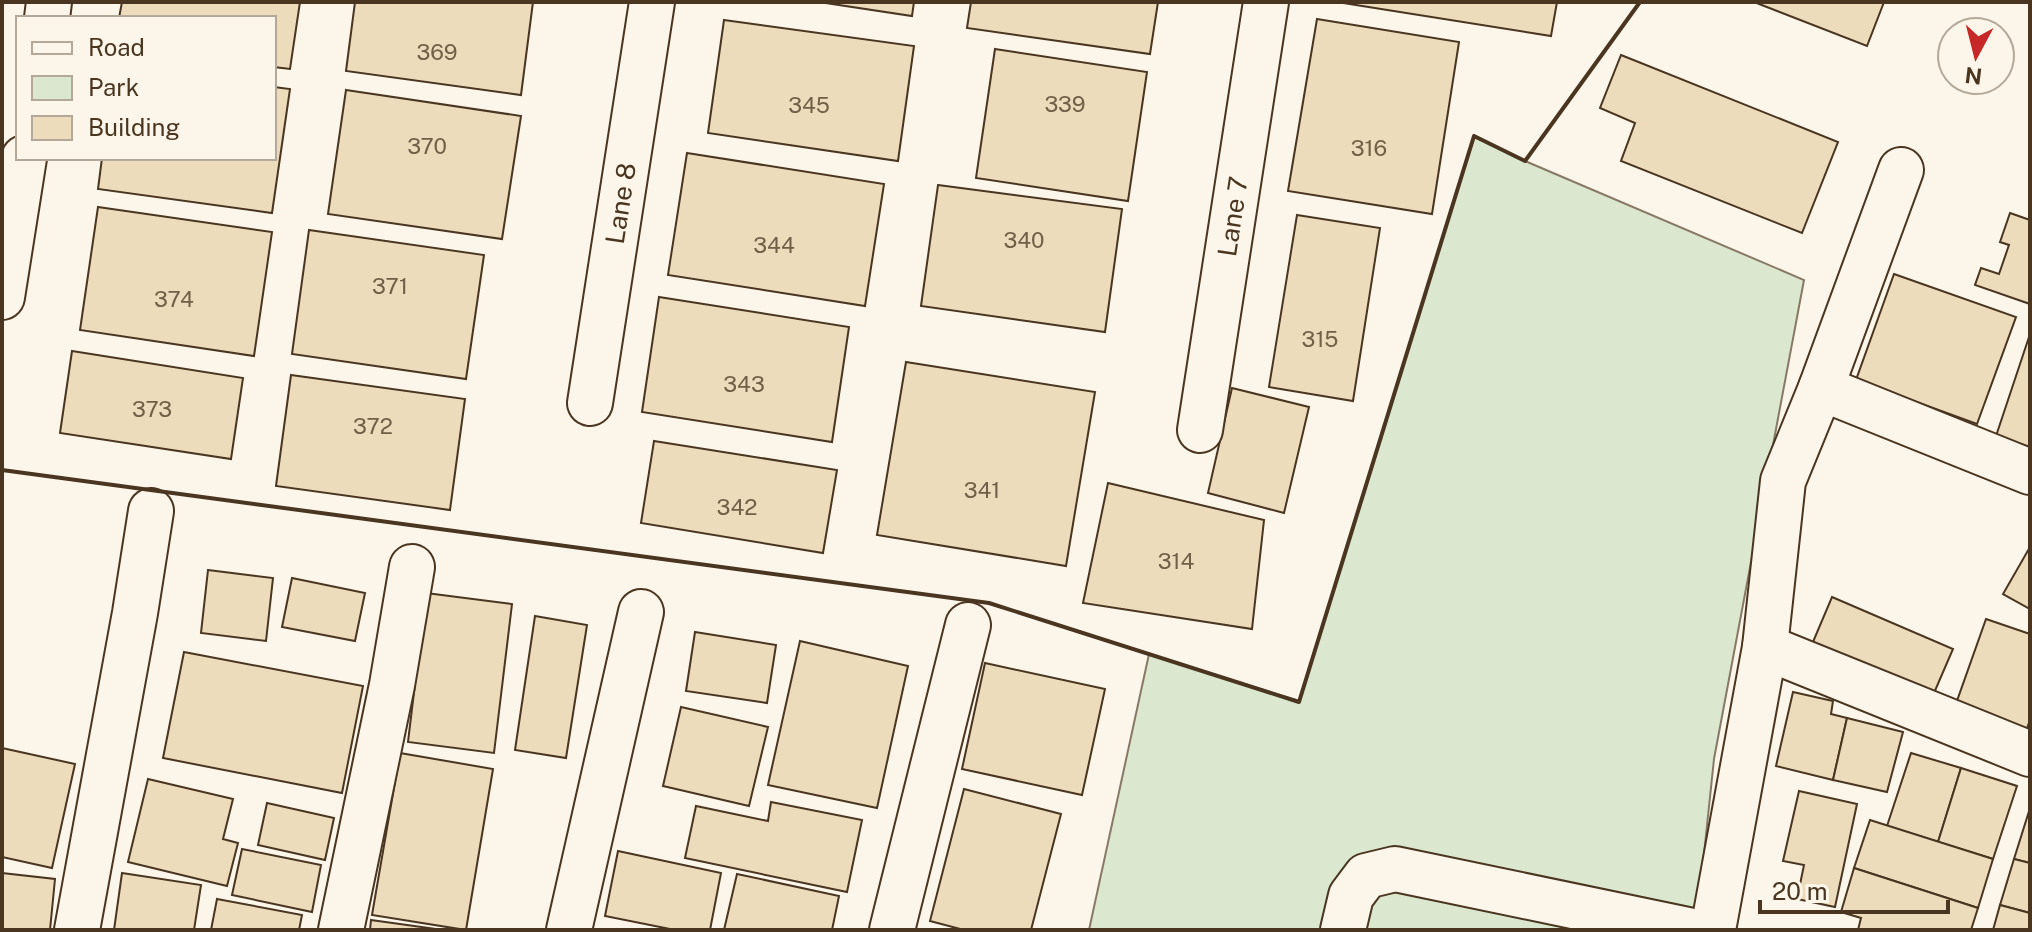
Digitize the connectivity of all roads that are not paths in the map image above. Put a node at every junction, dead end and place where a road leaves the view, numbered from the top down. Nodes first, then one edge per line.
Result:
1 (652, 2) edge
2 (1266, 2) edge
3 (24, 160) edge
4 (1901, 170) dead end
5 (2, 297) edge
6 (1821, 388) junction
7 (590, 403) dead end
8 (1200, 430) dead end
9 (2030, 472) edge
10 (151, 511) dead end
11 (412, 567) dead end
12 (641, 612) dead end
13 (968, 625) dead end
14 (1765, 647) junction
15 (2030, 754) edge
16 (77, 930) edge
17 (341, 930) edge
18 (569, 930) edge
19 (892, 930) edge
20 (1343, 930) edge
21 (1688, 930) edge
22 (1713, 930) edge

1 - 7 street, Lane 8
2 - 8 street, Lane 7
3 - 5 street
4 - 6 street
6 - 9 street
6 - 14 street
10 - 16 street
11 - 17 street
12 - 18 street
13 - 19 street
14 - 15 street
14 - 22 street
20 - 21 street

